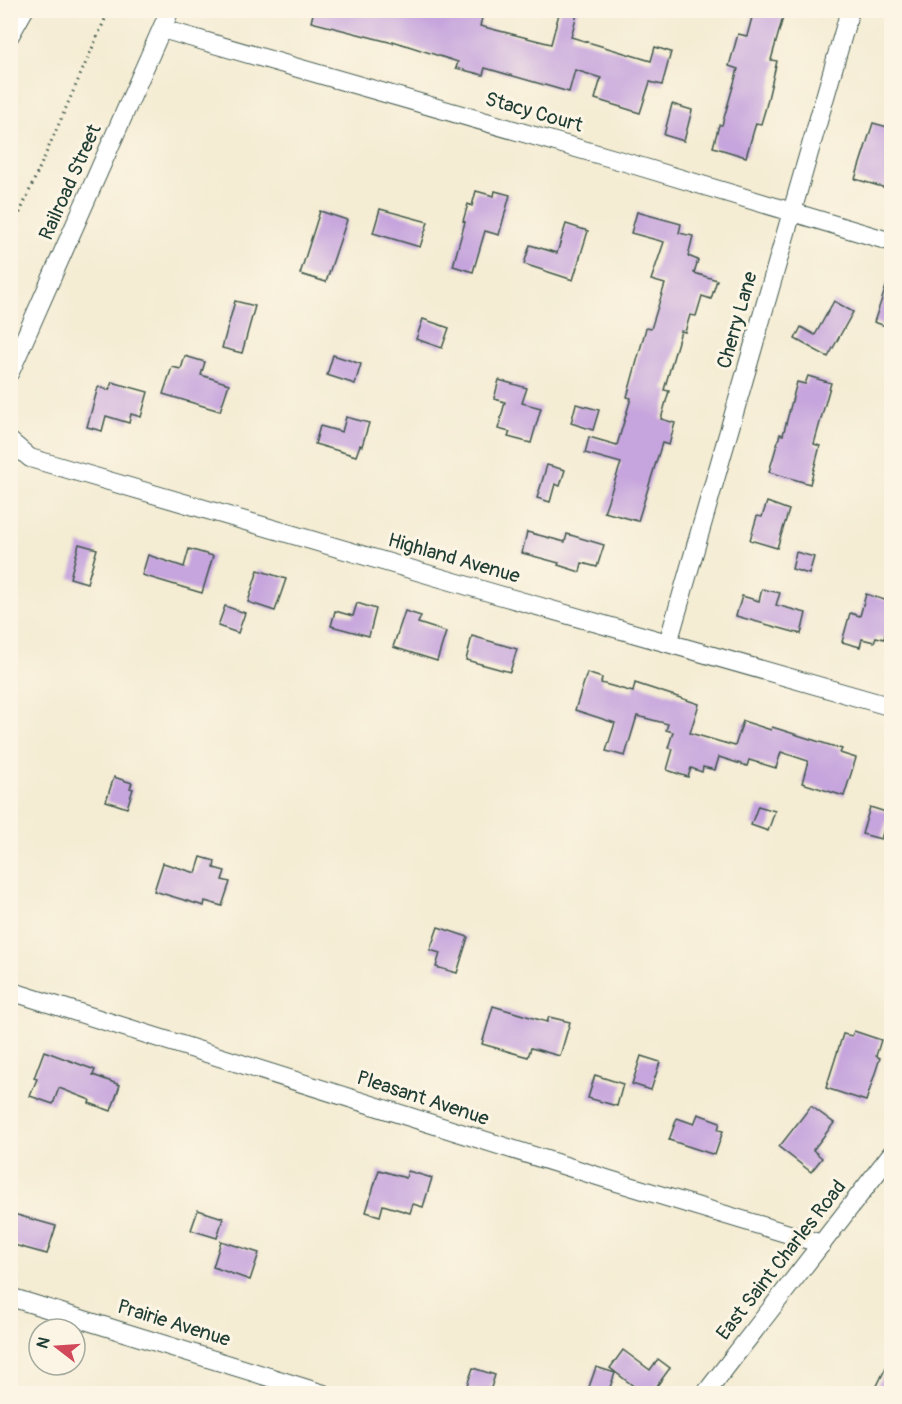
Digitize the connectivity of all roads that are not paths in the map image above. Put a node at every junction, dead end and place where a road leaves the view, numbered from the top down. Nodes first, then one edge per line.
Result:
1 (24, 10) edge
2 (170, 10) edge
3 (850, 10) edge
4 (162, 29) junction
5 (10, 35) edge
6 (791, 213) junction
7 (891, 242) edge
8 (10, 372) edge
9 (10, 441) edge
10 (668, 643) junction
11 (891, 706) edge
12 (10, 991) edge
13 (891, 1153) edge
14 (822, 1244) junction
15 (10, 1297) edge
16 (324, 1394) edge
17 (705, 1394) edge

1 - 5 street
2 - 4 street, Railroad Street
3 - 6 street, Cherry Lane
4 - 6 street, Stacy Court
4 - 8 street, Railroad Street
6 - 7 street, Stacy Court
6 - 10 street, Cherry Lane
9 - 10 street, Highland Avenue
10 - 11 street, Highland Avenue
12 - 14 street, Pleasant Avenue
13 - 14 street, East Saint Charles Road
14 - 17 street, East Saint Charles Road
15 - 16 street, Prairie Avenue

